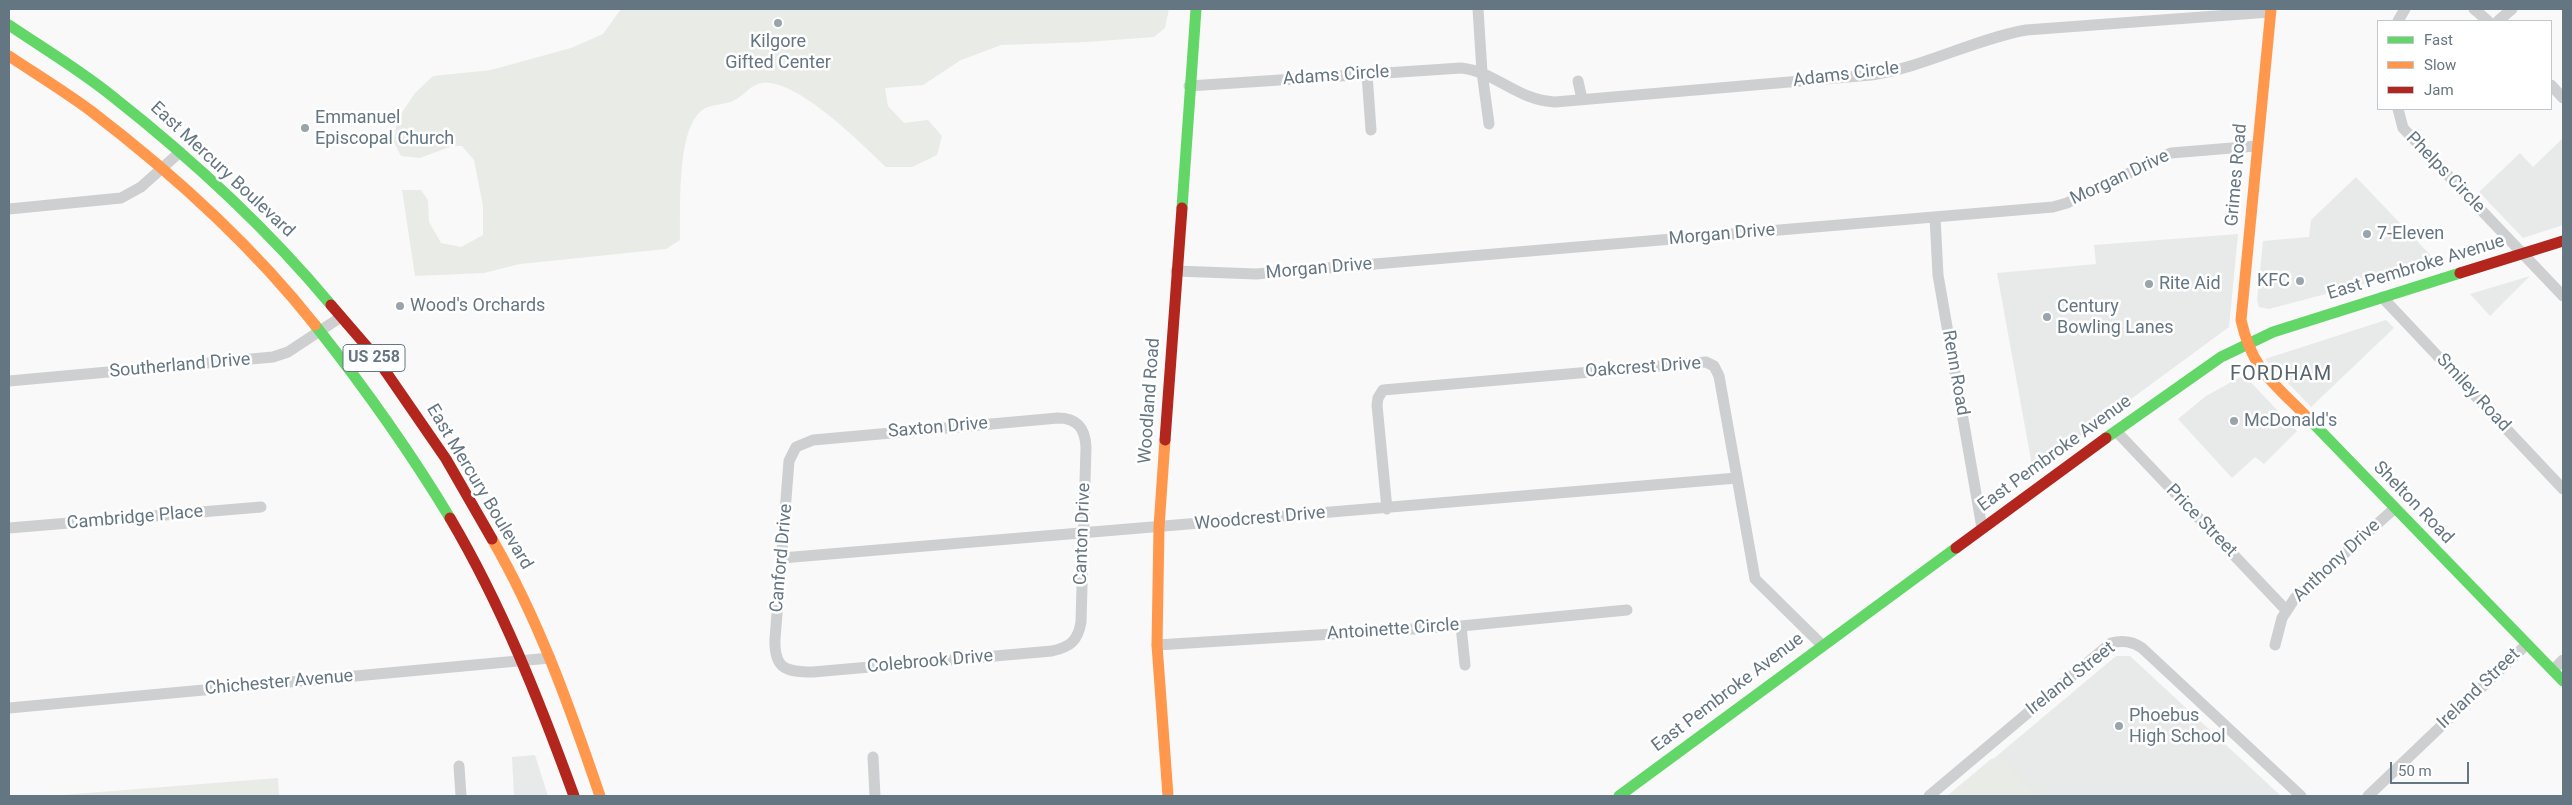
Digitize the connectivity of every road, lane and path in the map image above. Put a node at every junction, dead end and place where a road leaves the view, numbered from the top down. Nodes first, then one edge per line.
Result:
1 (1196, 9) edge
2 (1478, 9) edge
3 (2406, 9) edge
4 (2474, 9) edge
5 (2512, 9) edge
6 (2270, 10) edge
7 (2399, 20) edge
8 (2487, 20) edge
9 (2499, 20) edge
10 (9, 25) edge
11 (9, 56) edge
12 (1482, 72) junction
13 (1367, 74) junction
14 (1578, 82) dead end
15 (1189, 86) junction
16 (2552, 86) edge
17 (2563, 98) edge
18 (1582, 99) junction
19 (2398, 110) edge
20 (1490, 124) dead end
21 (1371, 130) dead end
22 (2256, 146) junction
23 (180, 152) junction
24 (161, 169) junction
25 (9, 209) edge
26 (1935, 217) junction
27 (2563, 241) edge
28 (2522, 254) junction
29 (1176, 271) junction
30 (2563, 296) edge
31 (2382, 297) junction
32 (341, 317) junction
33 (320, 332) junction
34 (2246, 343) junction
35 (9, 381) edge
36 (1080, 426) joint
37 (2116, 431) junction
38 (796, 447) joint
39 (1737, 478) junction
40 (2563, 489) edge
41 (261, 507) dead end
42 (2394, 508) junction
43 (1387, 509) junction
44 (9, 528) edge
45 (1159, 528) junction
46 (1982, 528) junction
47 (1083, 532) junction
48 (782, 558) junction
49 (1627, 610) dead end
50 (2286, 610) junction
51 (1461, 626) junction
52 (1074, 642) joint
53 (1822, 644) junction
54 (2526, 644) junction
55 (1157, 645) junction
56 (2275, 645) dead end
57 (550, 658) junction
58 (522, 660) junction
59 (2563, 660) edge
60 (1465, 665) dead end
61 (784, 668) joint
62 (2553, 670) junction
63 (2563, 681) edge
64 (9, 708) edge
65 (873, 757) dead end
66 (460, 766) dead end
67 (461, 796) edge
68 (574, 796) edge
69 (600, 796) edge
70 (875, 796) edge
71 (1168, 796) edge
72 (1619, 796) edge
73 (1929, 796) edge
74 (2301, 796) edge
75 (2368, 796) edge

1 - 15 main road, Woodland Road
2 - 12 street
3 - 7 street
4 - 8 street
5 - 9 street
6 - 18 street, Adams Circle
6 - 22 main road, Grimes Road
10 - 23 main road, East Mercury Boulevard / US 258
11 - 24 main road, US 258
12 - 13 street, Adams Circle
12 - 18 street, Adams Circle
12 - 20 street
13 - 15 street, Adams Circle
13 - 21 street
14 - 18 street
15 - 29 main road, Woodland Road
16 - 17 street
19 - 28 street, Phelps Circle
22 - 26 street, Morgan Drive
22 - 34 main road, Grimes Road
23 - 24 street
23 - 32 main road, East Mercury Boulevard / US 258
24 - 25 street
24 - 33 main road, US 258
26 - 29 street, Morgan Drive
26 - 46 street, Renn Road
27 - 28 main road, East Pembroke Avenue
28 - 30 street, Phelps Circle
28 - 31 main road, East Pembroke Avenue
29 - 45 main road, Woodland Road
31 - 34 main road, East Pembroke Avenue
31 - 40 street, Smiley Road
32 - 33 street, Southerland Drive
32 - 57 main road, East Mercury Boulevard / US 258
33 - 35 street, Southerland Drive
33 - 58 main road, US 258
34 - 37 main road, East Pembroke Avenue
34 - 42 main road, Shelton Road
36 - 38 street, Saxton Drive
36 - 47 street, Canton Drive
37 - 46 main road, East Pembroke Avenue
37 - 50 street, Price Street
38 - 48 street, Canford Drive
39 - 43 street, Woodcrest Drive
39 - 43 street, Oakcrest Drive
39 - 53 street, Oakcrest Drive
41 - 44 street, Cambridge Place
42 - 50 street, Anthony Drive
42 - 54 main road, Shelton Road
43 - 45 street, Woodcrest Drive
45 - 47 street, Woodcrest Drive
45 - 55 main road, Woodland Road
46 - 53 main road, East Pembroke Avenue
47 - 48 street, Woodcrest Drive
47 - 52 street, Canton Drive
48 - 61 street, Canford Drive
49 - 51 street, Antoinette Circle
50 - 56 street, Anthony Drive
51 - 55 street, Antoinette Circle
51 - 60 street
52 - 61 street, Colebrook Drive
53 - 72 main road, East Pembroke Avenue
54 - 62 main road, Shelton Road
54 - 75 street, Ireland Street
55 - 71 main road, Woodland Road
57 - 58 street, Chichester Avenue
57 - 69 main road, East Mercury Boulevard / US 258
58 - 64 street, Chichester Avenue
58 - 68 main road, US 258
59 - 62 street
62 - 63 main road, Shelton Road
65 - 70 street
66 - 67 street
73 - 74 street, Ireland Street

